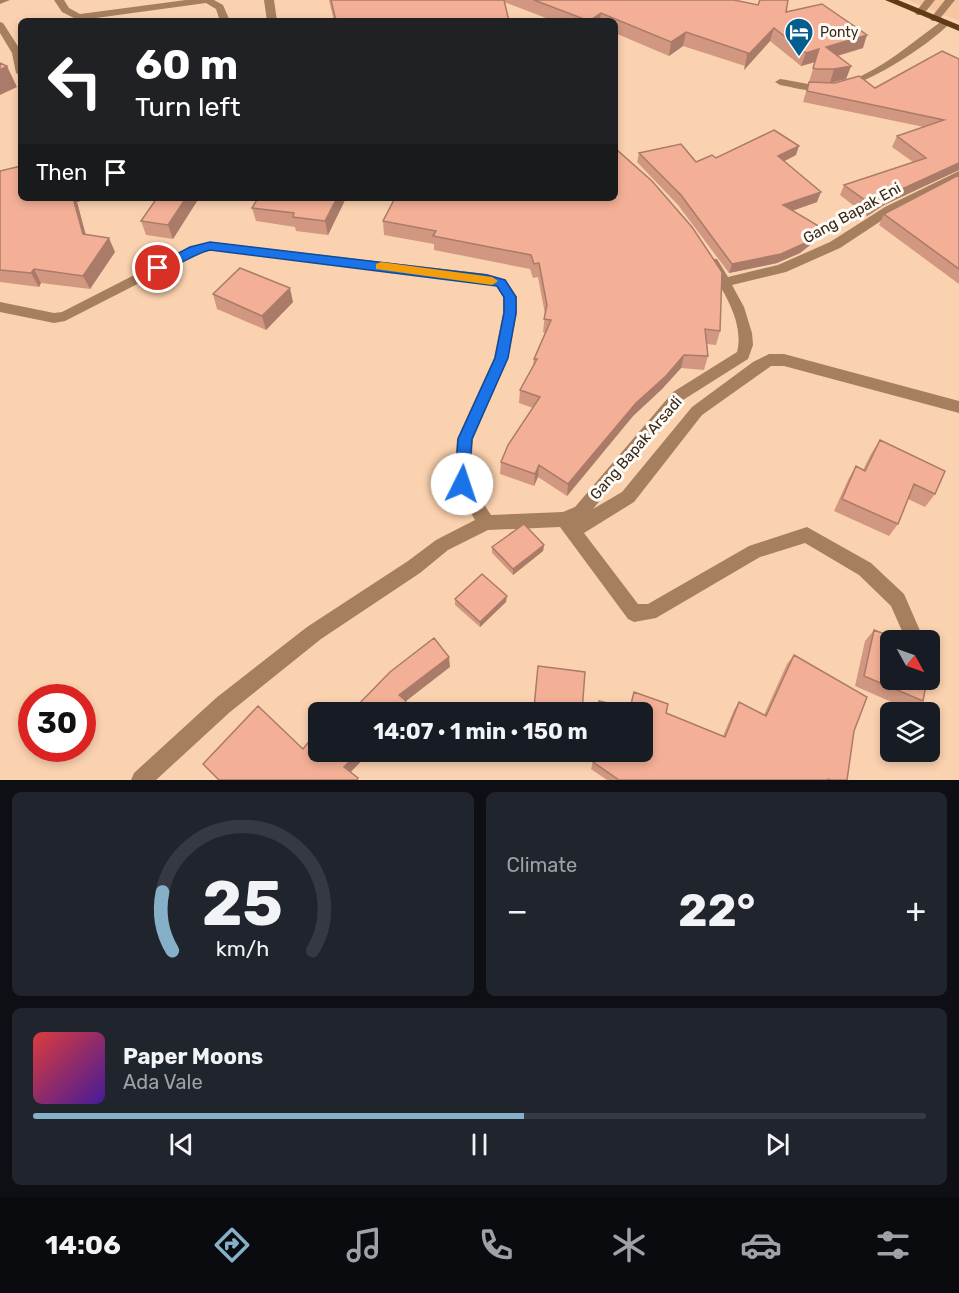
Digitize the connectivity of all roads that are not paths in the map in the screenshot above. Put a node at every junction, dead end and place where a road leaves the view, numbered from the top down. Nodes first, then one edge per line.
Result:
1 (5, 0) edge
2 (59, 0) edge
3 (207, 0) edge
4 (269, 0) edge
5 (890, 0) edge
6 (930, 0) edge
7 (950, 0) edge
8 (0, 1) edge
9 (132, 4) edge
10 (920, 13) junction
11 (77, 18) edge
12 (83, 18) edge
13 (224, 18) edge
14 (272, 18) edge
15 (940, 21) junction
16 (0, 25) edge
17 (959, 28) edge
18 (18, 58) edge
19 (780, 82) dead end
20 (959, 175) edge
21 (705, 253) edge
22 (724, 282) junction
23 (0, 307) edge
24 (959, 407) edge
25 (486, 522) junction
26 (569, 524) junction
27 (911, 630) edge
28 (141, 780) edge

1 - 8 street
2 - 11 street
3 - 9 street
3 - 13 street
4 - 14 street
5 - 10 main road
6 - 10 street
7 - 15 street
9 - 12 street
10 - 15 main road
15 - 17 main road
15 - 19 street
16 - 18 street
20 - 22 street, Gang Bapak Eni
21 - 22 street, Gang Bapak Arsadi
22 - 26 street, Gang Bapak Arsadi
23 - 25 street
24 - 26 street
25 - 26 street
25 - 28 street
26 - 27 street

